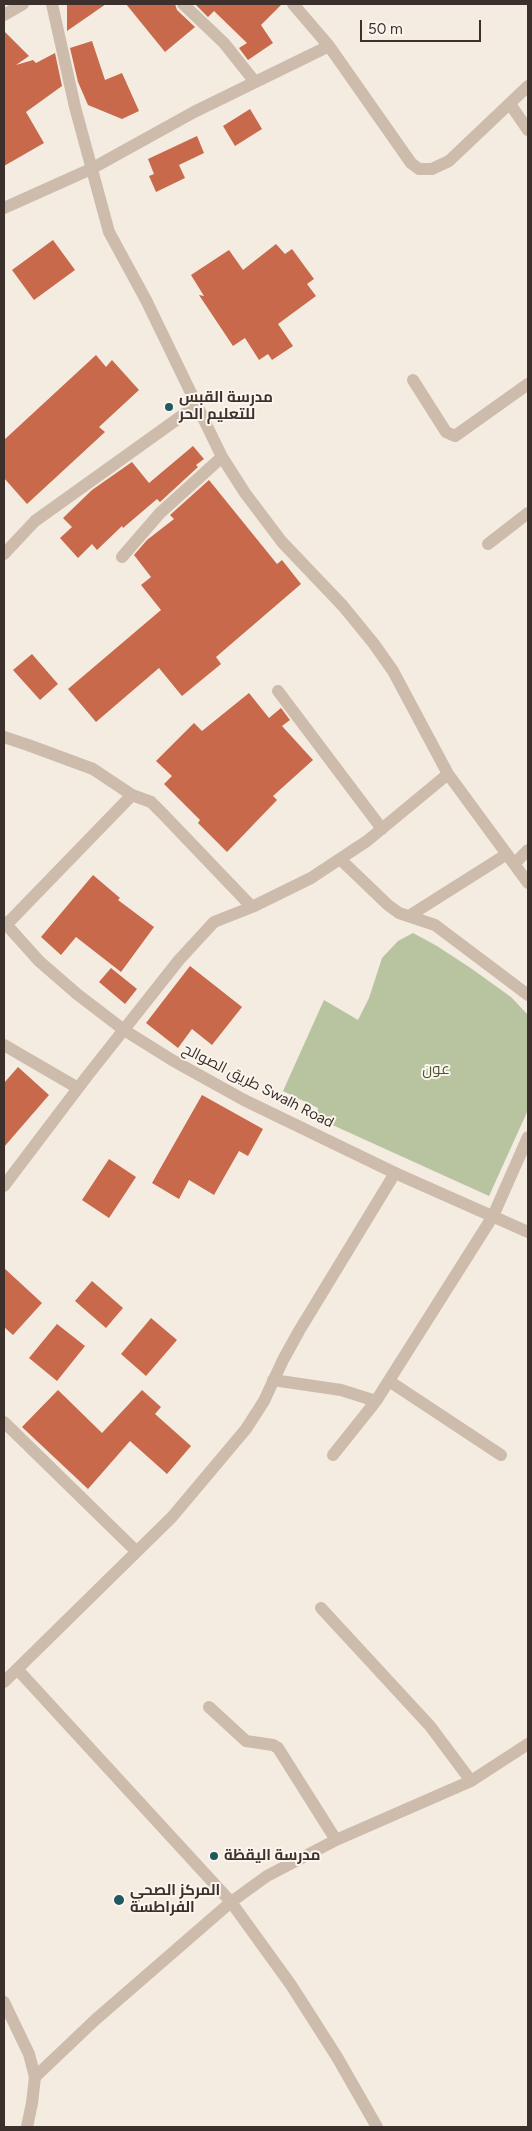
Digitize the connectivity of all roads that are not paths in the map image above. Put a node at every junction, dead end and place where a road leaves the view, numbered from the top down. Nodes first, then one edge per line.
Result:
1 (23, 4) edge
2 (52, 4) edge
3 (183, 4) edge
4 (293, 4) edge
5 (4, 15) edge
6 (329, 46) junction
7 (255, 82) junction
8 (528, 86) edge
9 (510, 104) junction
10 (528, 130) edge
11 (91, 169) junction
12 (4, 208) edge
13 (413, 380) dead end
14 (528, 384) edge
15 (197, 404) junction
16 (222, 457) junction
17 (528, 513) edge
18 (488, 544) dead end
19 (4, 554) edge
20 (122, 557) dead end
21 (278, 691) dead end
22 (4, 738) edge
23 (448, 774) junction
24 (132, 795) junction
25 (382, 829) junction
26 (528, 850) edge
27 (340, 859) junction
28 (511, 859) junction
29 (528, 882) edge
30 (252, 907) junction
31 (409, 916) junction
32 (5, 923) edge
33 (528, 995) edge
34 (124, 1030) junction
35 (4, 1046) edge
36 (78, 1088) junction
37 (528, 1137) edge
38 (394, 1173) junction
39 (4, 1186) edge
40 (493, 1216) junction
41 (528, 1232) edge
42 (274, 1380) junction
43 (389, 1381) junction
44 (376, 1401) junction
45 (4, 1422) edge
46 (333, 1455) dead end
47 (502, 1455) dead end
48 (136, 1551) junction
49 (320, 1608) dead end
50 (18, 1670) junction
51 (4, 1682) edge
52 (210, 1707) dead end
53 (528, 1744) edge
54 (471, 1781) junction
55 (336, 1840) junction
56 (231, 1902) junction
57 (4, 2002) edge
58 (35, 2077) junction
59 (27, 2127) edge
60 (378, 2127) edge

1 - 5 street
2 - 11 street
3 - 7 street
4 - 6 street
6 - 7 street
6 - 9 street
7 - 11 street
8 - 9 street
9 - 10 street
11 - 12 street
11 - 15 street
13 - 14 street
15 - 16 street
15 - 19 street
16 - 20 street
16 - 23 street
17 - 18 street
21 - 25 street
22 - 24 street
23 - 25 street
23 - 28 street
24 - 30 street
24 - 32 street
25 - 27 street
26 - 28 street
27 - 30 street
27 - 31 street
28 - 29 street
28 - 31 street
30 - 34 street
31 - 33 street
32 - 34 street, طريق الصوالح Swalh Road
34 - 36 street
34 - 38 street, طريق الصوالح Swalh Road
35 - 36 street
36 - 39 street
37 - 40 street
38 - 40 street, طريق الصوالح Swalh Road
38 - 42 street
40 - 41 street, طريق الصوالح Swalh Road
40 - 43 street
42 - 44 street
42 - 48 street
43 - 44 street
43 - 47 street
44 - 46 street
45 - 48 street
48 - 50 street
49 - 54 street
50 - 51 street
50 - 56 street
52 - 55 street
53 - 54 street
54 - 55 street
55 - 56 street
56 - 58 street
56 - 60 street
57 - 58 street
58 - 59 street

